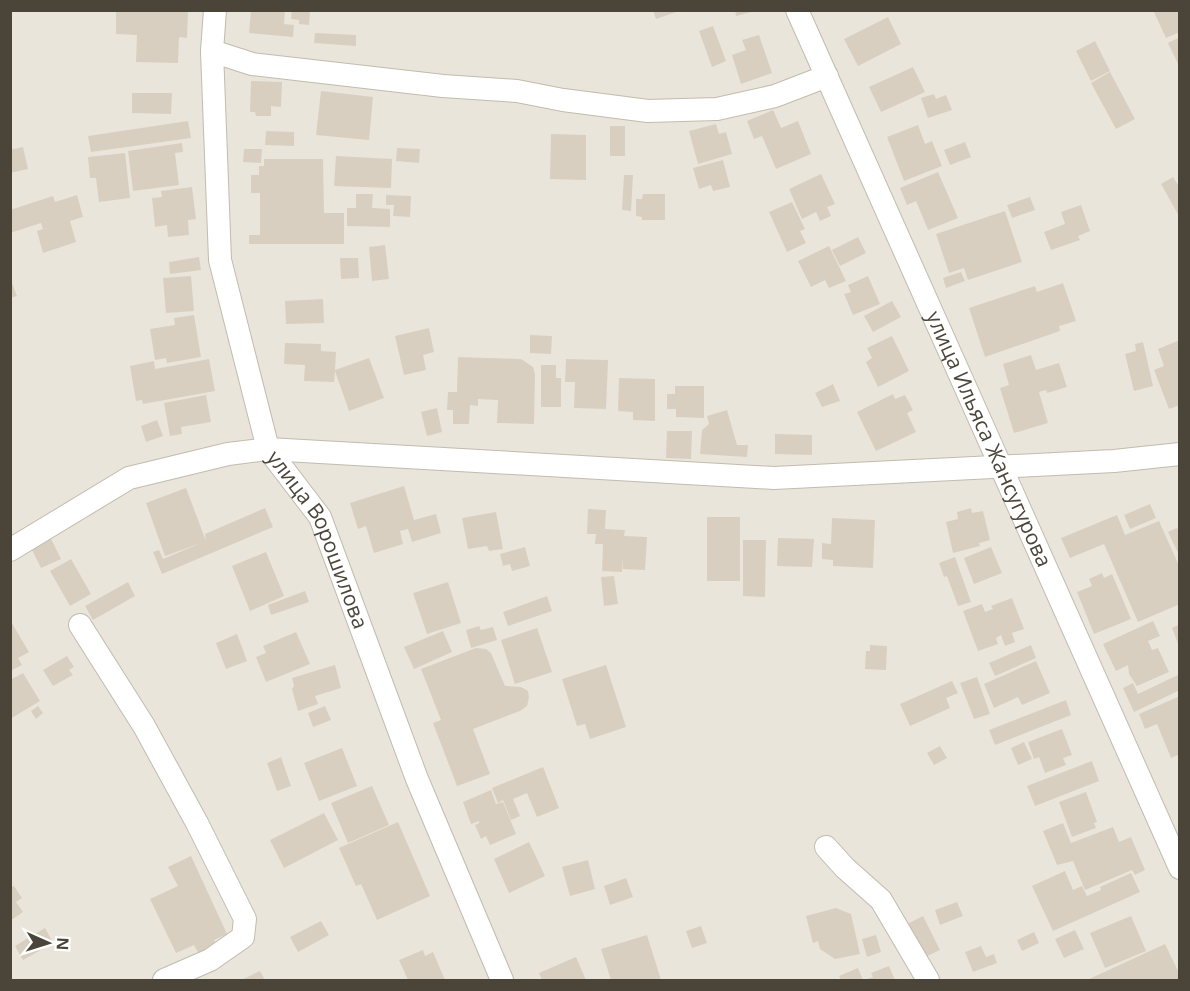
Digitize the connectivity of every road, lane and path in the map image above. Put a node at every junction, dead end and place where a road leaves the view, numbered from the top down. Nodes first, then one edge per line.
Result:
1 (215, 10) edge
2 (797, 10) edge
3 (212, 51) junction
4 (827, 76) junction
5 (268, 449) junction
6 (1179, 454) edge
7 (1001, 467) junction
8 (10, 550) edge
9 (80, 625) dead end
10 (826, 847) dead end
11 (1179, 868) edge
12 (165, 981) edge
13 (502, 981) edge
14 (928, 981) edge

1 - 3 street, улица Ворошилова
2 - 4 street, улица Ильяса Жансугурова
3 - 4 street
3 - 5 street, улица Ворошилова
4 - 7 street, улица Ильяса Жансугурова
5 - 7 street
5 - 8 street
5 - 13 street, улица Ворошилова
6 - 7 street
7 - 11 street, улица Ильяса Жансугурова
9 - 12 street
10 - 14 street

